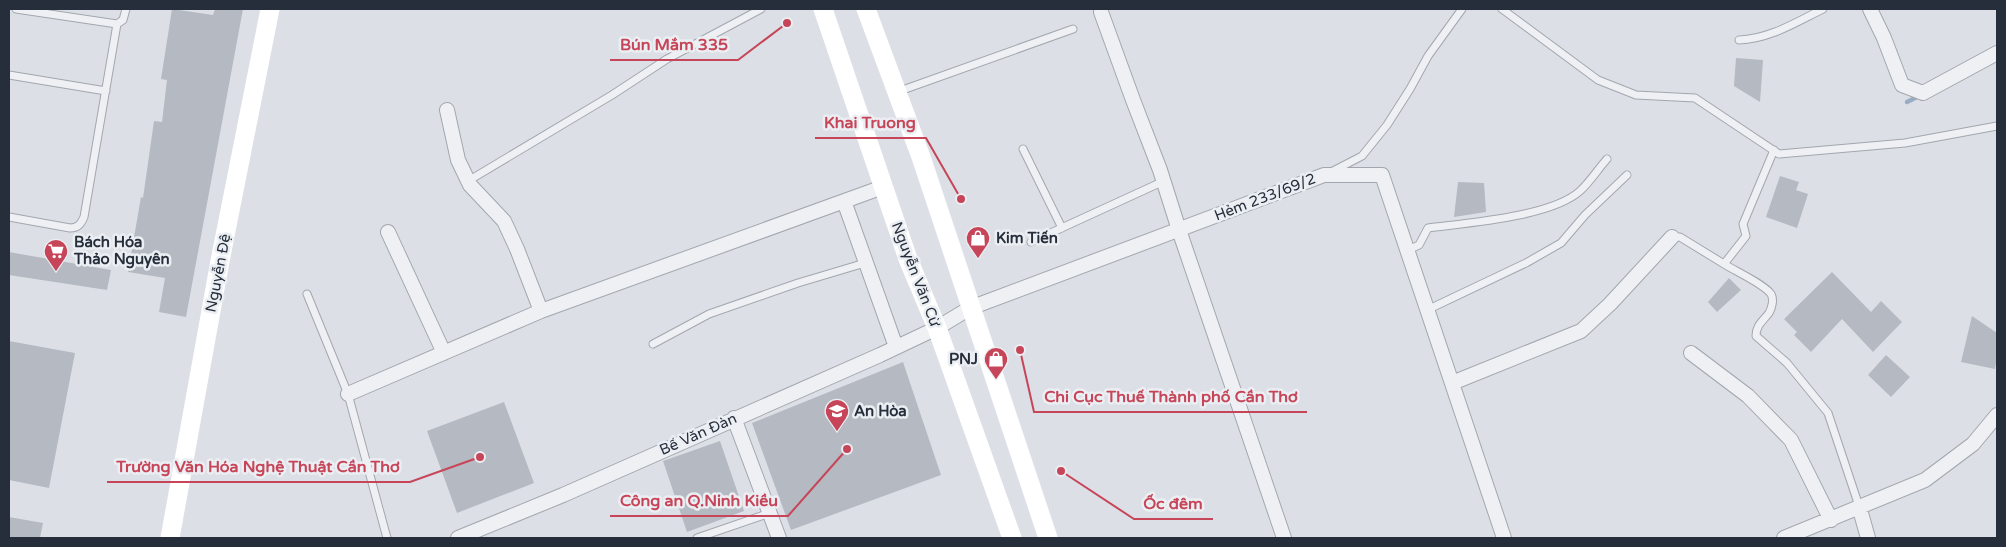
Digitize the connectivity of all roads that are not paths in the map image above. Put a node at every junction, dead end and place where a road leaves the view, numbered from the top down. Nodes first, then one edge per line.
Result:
1 (16, 9) edge
2 (126, 9) edge
3 (270, 9) edge
4 (762, 9) edge
5 (823, 9) edge
6 (866, 9) edge
7 (1462, 9) edge
8 (1502, 9) edge
9 (1823, 9) edge
10 (1870, 9) edge
11 (1101, 12) dead end
12 (117, 24) junction
13 (1074, 29) dead end
14 (1739, 40) dead end
15 (1997, 52) edge
16 (9, 75) edge
17 (106, 91) junction
18 (897, 92) junction
19 (447, 110) dead end
20 (1997, 126) edge
21 (1022, 149) dead end
22 (1774, 150) junction
23 (1607, 159) dead end
24 (1628, 174) dead end
25 (1324, 175) junction
26 (468, 181) junction
27 (1164, 181) junction
28 (883, 187) junction
29 (844, 201) junction
30 (9, 218) edge
31 (1062, 228) junction
32 (1179, 230) junction
33 (388, 232) dead end
34 (1672, 237) joint
35 (1031, 242) dead end
36 (1408, 250) junction
37 (865, 263) junction
38 (1724, 264) junction
39 (307, 294) dead end
40 (970, 308) junction
41 (1428, 310) junction
42 (541, 311) junction
43 (937, 328) junction
44 (653, 344) dead end
45 (896, 347) junction
46 (444, 353) junction
47 (1691, 353) dead end
48 (1452, 383) junction
49 (348, 394) junction
50 (1997, 415) edge
51 (734, 418) junction
52 (1859, 506) junction
53 (770, 513) junction
54 (1831, 520) junction
55 (170, 538) edge
56 (387, 538) edge
57 (458, 538) edge
58 (697, 538) edge
59 (779, 538) edge
60 (1012, 538) edge
61 (1048, 538) edge
62 (1284, 538) edge
63 (1504, 538) edge
64 (1784, 538) edge
65 (1868, 538) edge

1 - 12 lane
2 - 12 lane
3 - 55 main road, Nguyễn Đệ
4 - 26 lane
5 - 28 main road, Nguyễn Văn Cừ
6 - 18 main road
7 - 25 lane
8 - 22 lane
9 - 14 lane
10 - 15 street
11 - 27 street
12 - 17 lane
13 - 18 lane
16 - 17 lane
17 - 30 lane
18 - 40 main road
19 - 26 street
20 - 22 lane
21 - 31 lane
22 - 38 lane
23 - 36 lane
24 - 41 lane
25 - 32 street, Hẻm 233/69/2
25 - 36 street, Hẻm 233/69/2
26 - 42 street
27 - 31 lane
27 - 32 street
28 - 29 street
28 - 43 main road, Nguyễn Văn Cừ
29 - 37 street
29 - 42 street
31 - 35 lane
32 - 40 street, Hẻm 233/69/2
32 - 62 street
33 - 46 street
34 - 38 lane
34 - 48 street
36 - 41 street, Hẻm 233/69/2
37 - 44 lane
37 - 45 street
38 - 52 lane
39 - 49 lane
40 - 43 street, Hẻm 233/69/2
40 - 61 main road
41 - 48 street, Hẻm 233/69/2
42 - 46 street
43 - 45 street, Bế Văn Đàn
43 - 60 main road, Nguyễn Văn Cừ
45 - 51 street, Bế Văn Đàn
46 - 49 street
47 - 54 street
48 - 63 street, Hẻm 233/69/2
49 - 56 lane
50 - 52 street
51 - 53 street
51 - 57 street, Bế Văn Đàn
52 - 54 street
52 - 65 street
53 - 58 lane
53 - 59 street
54 - 64 street

